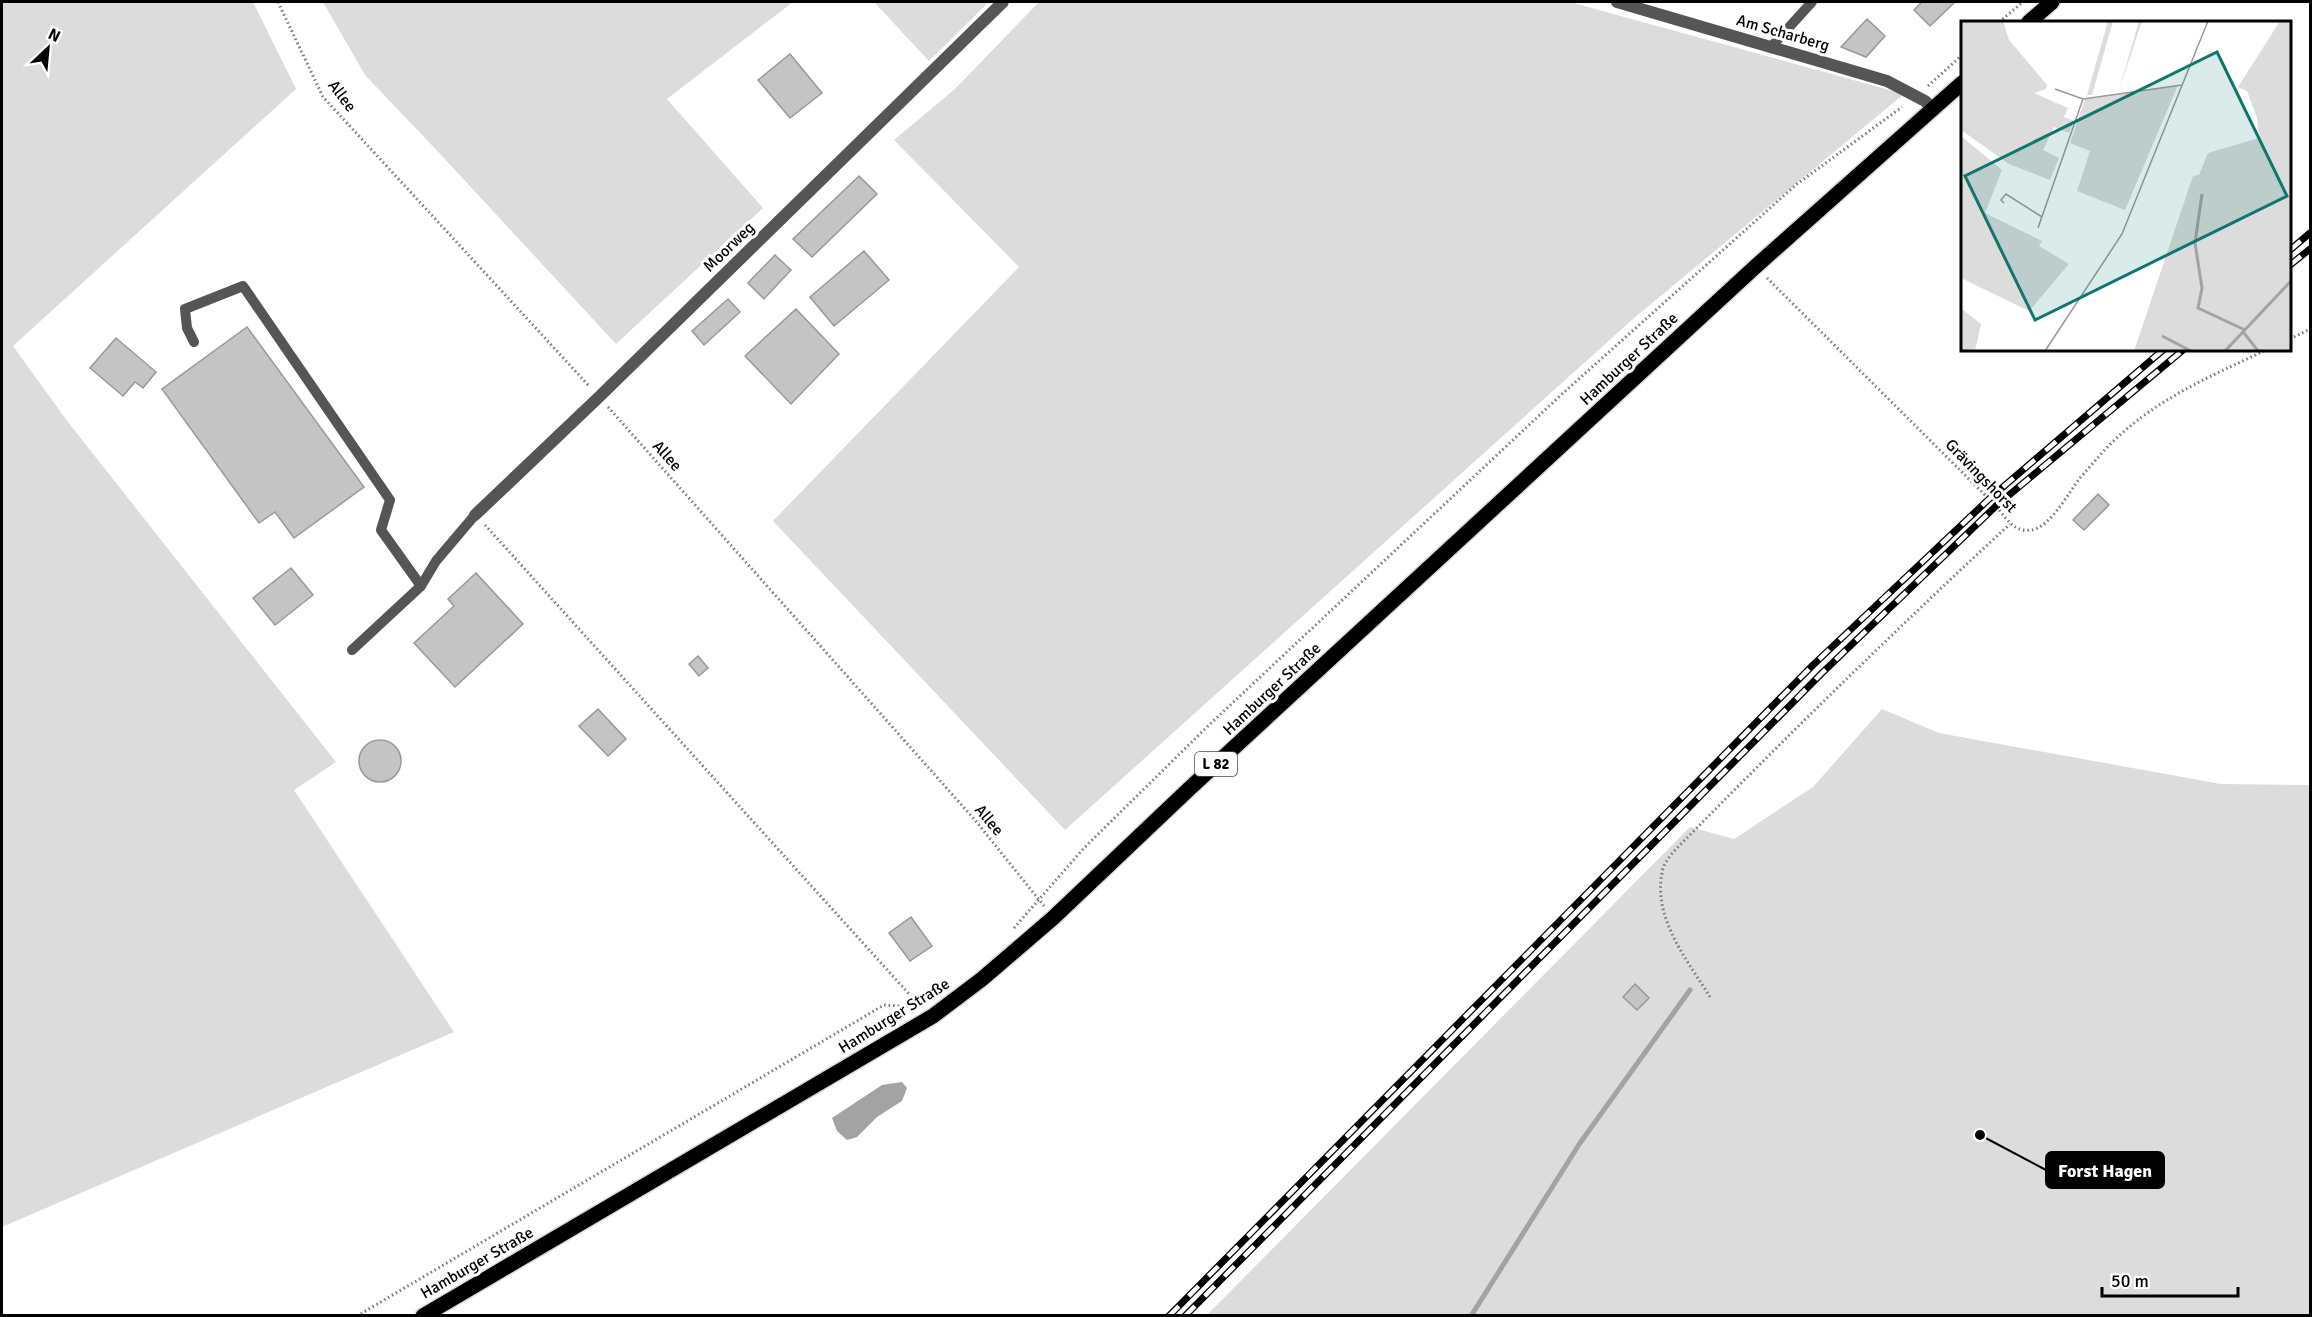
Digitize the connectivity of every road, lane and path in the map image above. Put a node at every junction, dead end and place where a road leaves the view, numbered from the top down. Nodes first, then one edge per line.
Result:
1 (278, 2) edge
2 (1003, 2) edge
3 (1617, 2) edge
4 (1812, 2) edge
5 (2023, 2) edge
6 (2052, 2) edge
7 (2000, 21) edge
8 (2030, 21) edge
9 (1771, 46) junction
10 (1961, 56) edge
11 (1961, 84) edge
12 (1917, 96) junction
13 (1934, 109) junction
14 (1755, 267) junction
15 (2310, 329) edge
16 (2291, 338) edge
17 (194, 342) dead end
18 (2264, 351) edge
19 (599, 397) junction
20 (475, 515) junction
21 (2010, 524) junction
22 (421, 586) junction
23 (352, 650) dead end
24 (1038, 899) junction
25 (1053, 918) junction
26 (1011, 932) dead end
27 (1710, 997) dead end
28 (357, 1316) edge
29 (423, 1316) edge

1 - 19 path, Allee
2 - 19 street, Moorweg
3 - 9 street, Am Scharberg
4 - 9 lane
5 - 7 path
6 - 8 main road
9 - 12 street, Am Scharberg
10 - 12 path
11 - 13 main road, Hamburger Straße / L 82
12 - 13 street, Am Scharberg
12 - 24 path
13 - 14 main road, Hamburger Straße / L 82
14 - 21 path, Grävingshorst
14 - 25 main road, Hamburger Straße / L 82
15 - 16 path
17 - 22 lane
18 - 21 path, Grävingshorst
19 - 20 street, Moorweg
19 - 24 path, Allee
20 - 22 lane
20 - 28 path
21 - 27 path
22 - 23 lane
24 - 25 path, Allee
24 - 26 path
25 - 29 main road, Hamburger Straße / L 82

